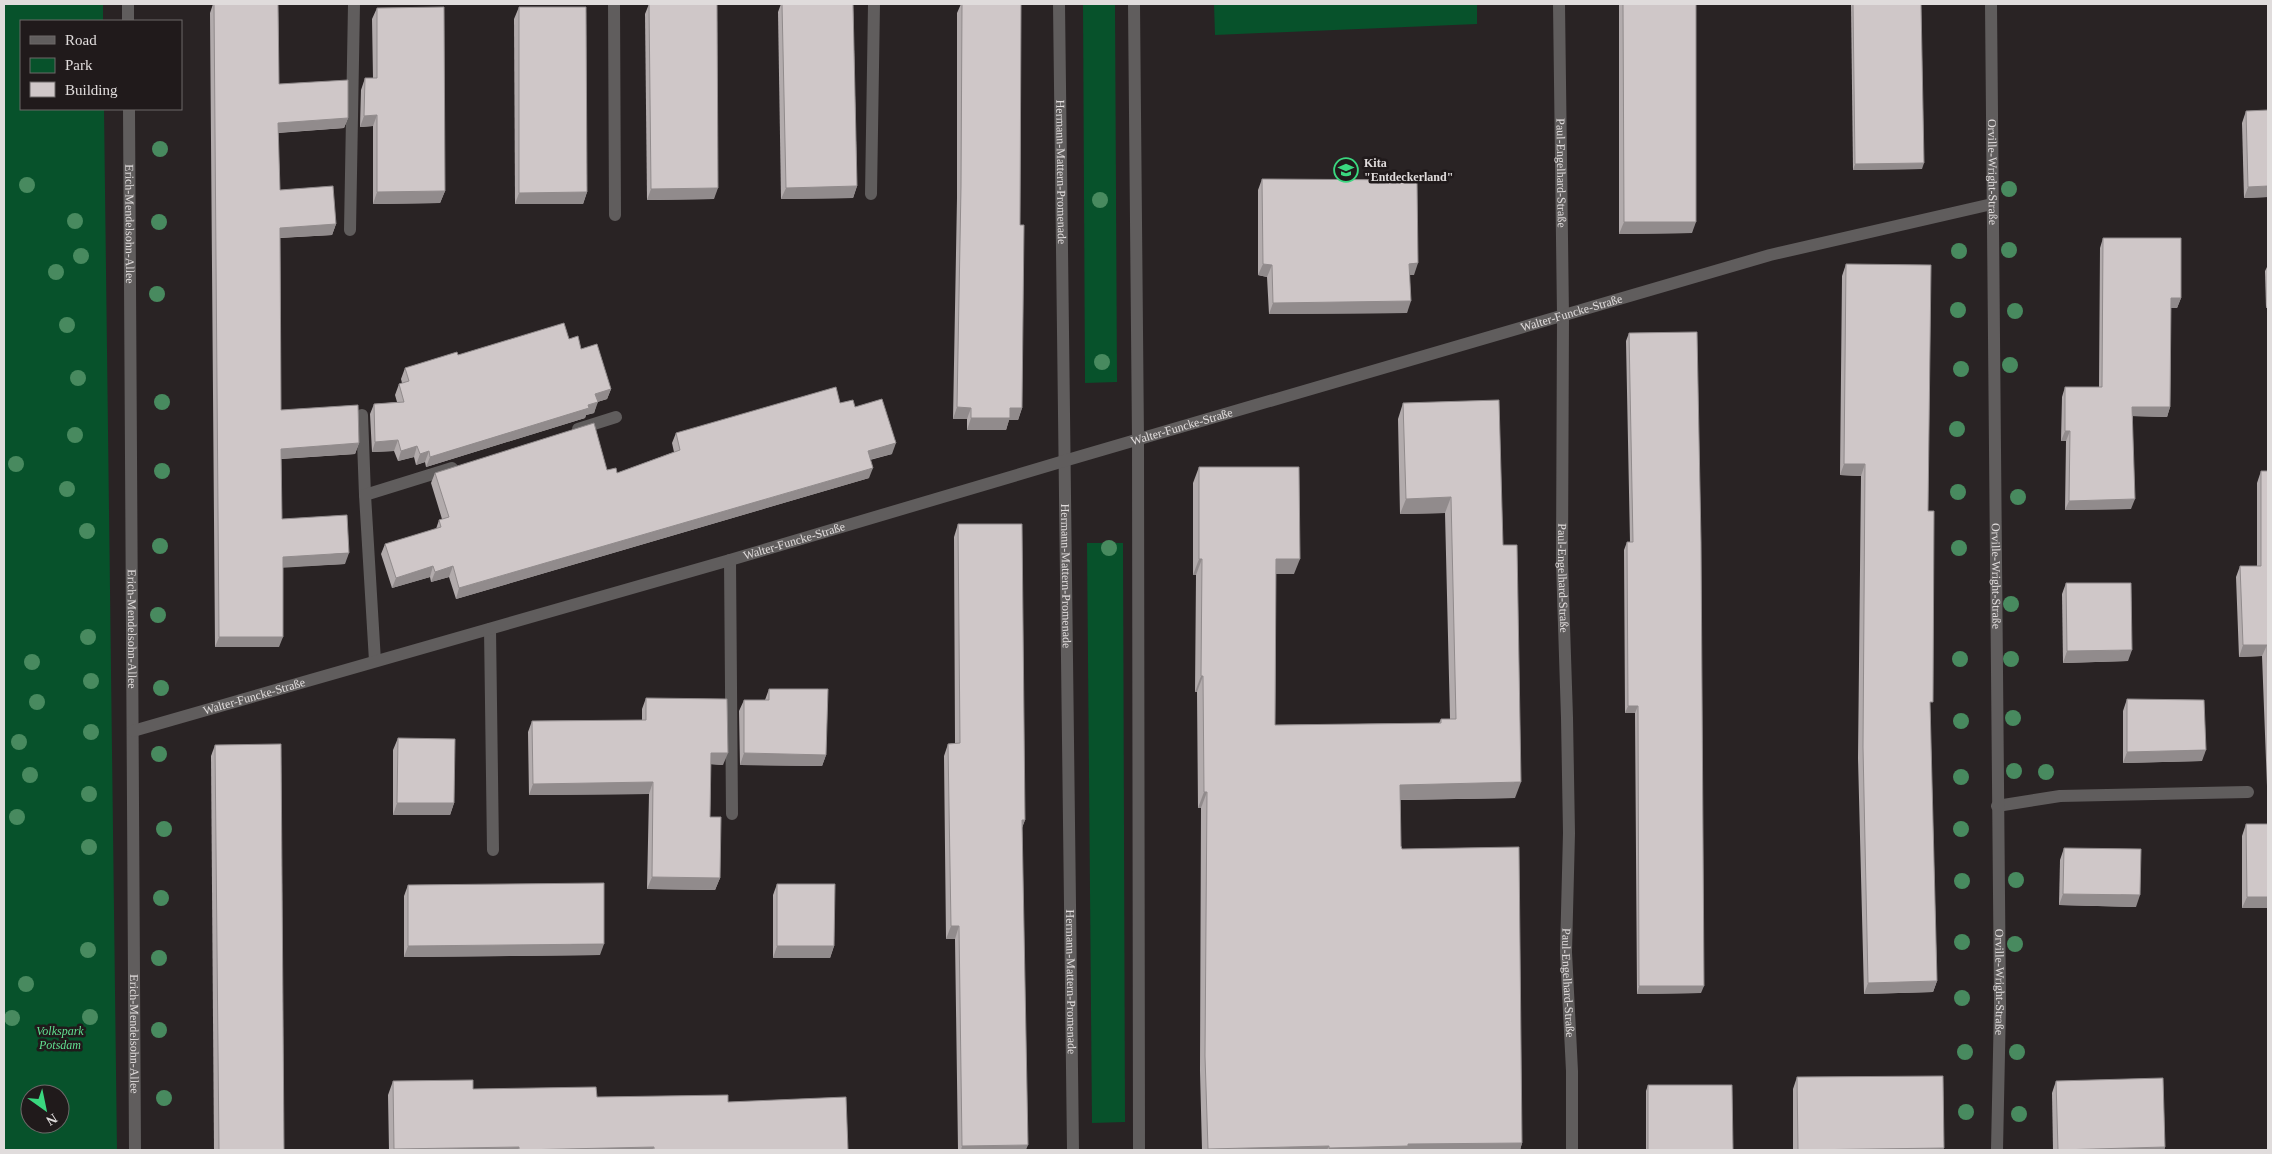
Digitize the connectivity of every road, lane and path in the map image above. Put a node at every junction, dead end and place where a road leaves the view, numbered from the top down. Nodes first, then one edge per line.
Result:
1 (128, 4) edge
2 (354, 4) edge
3 (614, 4) edge
4 (874, 4) edge
5 (1059, 4) edge
6 (1134, 4) edge
7 (1559, 4) edge
8 (1991, 4) edge
9 (128, 20) edge
10 (129, 110) edge
11 (871, 194) dead end
12 (1992, 204) junction
13 (616, 215) dead end
14 (350, 230) dead end
15 (1563, 316) junction
16 (362, 415) dead end
17 (616, 417) dead end
18 (570, 431) edge
19 (1138, 439) junction
20 (1064, 460) junction
21 (467, 463) edge
22 (365, 494) junction
23 (730, 560) junction
24 (490, 629) junction
25 (375, 661) junction
26 (133, 731) junction
27 (2248, 792) dead end
28 (1997, 806) junction
29 (732, 814) dead end
30 (493, 850) dead end
31 (135, 1150) edge
32 (1073, 1150) edge
33 (1139, 1150) edge
34 (1572, 1150) edge
35 (1997, 1150) edge

1 - 9 street
2 - 14 street
3 - 13 street
4 - 11 street
5 - 20 street, Hermann-Mattern-Promenade
6 - 19 street
7 - 15 street, Paul-Engelhard-Straße
8 - 12 street, Orville-Wright-Straße
10 - 26 street, Erich-Mendelsohn-Allee
12 - 15 street, Walter-Funcke-Straße
12 - 28 street, Orville-Wright-Straße
15 - 19 street, Walter-Funcke-Straße
15 - 34 street, Paul-Engelhard-Straße
16 - 22 street
17 - 18 street
19 - 20 street, Walter-Funcke-Straße
19 - 33 street
20 - 23 street, Walter-Funcke-Straße
20 - 32 street, Hermann-Mattern-Promenade
21 - 22 street
22 - 25 street
23 - 24 street, Walter-Funcke-Straße
23 - 29 street
24 - 25 street, Walter-Funcke-Straße
24 - 30 street
25 - 26 street, Walter-Funcke-Straße
26 - 31 street, Erich-Mendelsohn-Allee
27 - 28 street
28 - 35 street, Orville-Wright-Straße

